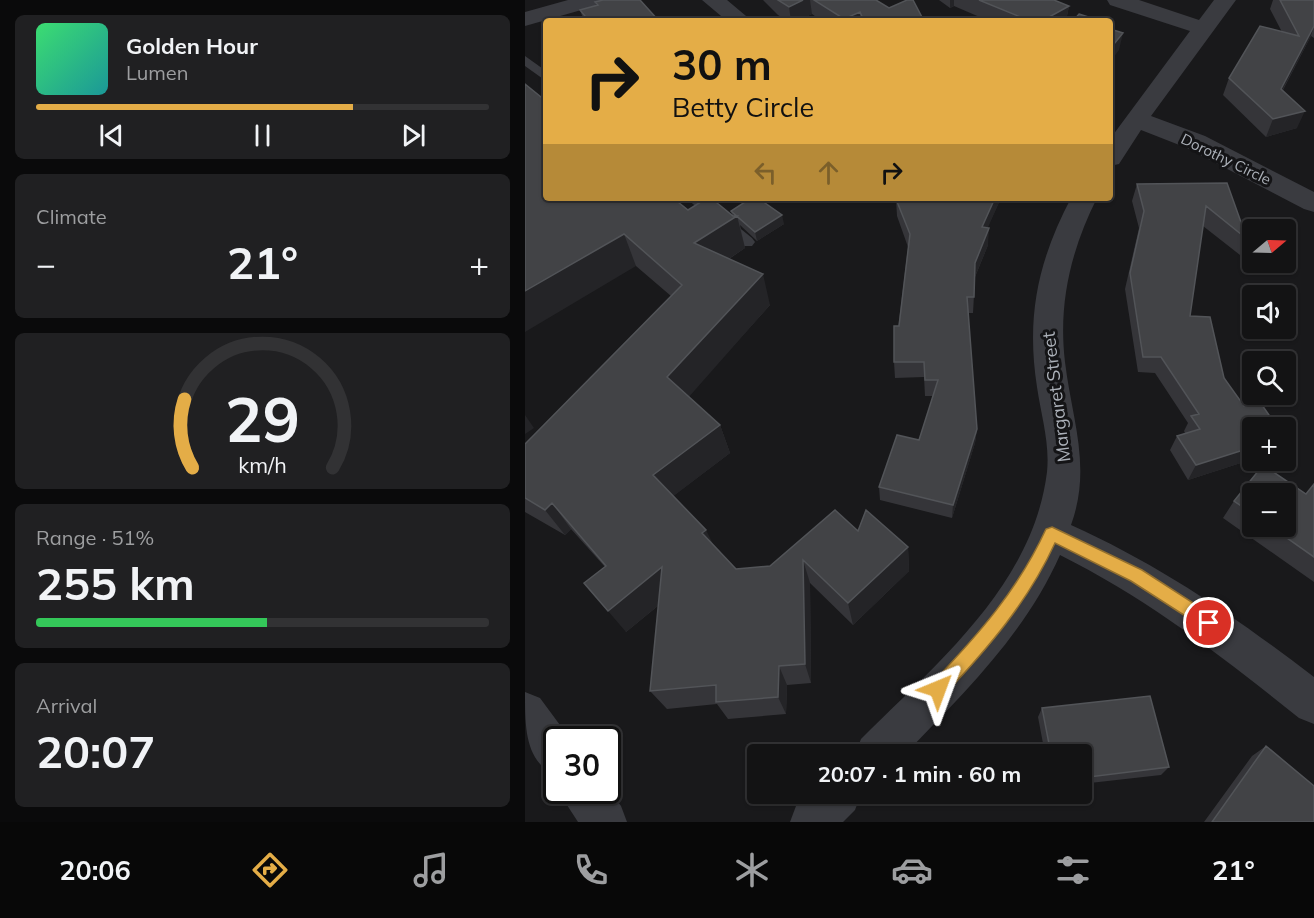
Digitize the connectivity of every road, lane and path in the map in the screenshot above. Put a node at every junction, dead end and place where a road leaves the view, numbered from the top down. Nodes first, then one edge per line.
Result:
1 (591, 0) edge
2 (713, 0) edge
3 (1118, 0) edge
4 (1225, 0) edge
5 (737, 18) edge
6 (525, 19) edge
7 (1202, 28) junction
8 (525, 60) edge
9 (543, 75) edge
10 (1136, 119) junction
11 (1113, 154) edge
12 (697, 201) edge
13 (1082, 201) edge
14 (1314, 203) edge
15 (747, 242) dead end
16 (1052, 534) junction
17 (1314, 703) edge
18 (525, 713) edge
19 (543, 737) edge
20 (885, 744) edge
21 (592, 804) edge
22 (829, 804) edge
23 (605, 822) edge
24 (812, 822) edge

1 - 6 street
2 - 5 street
3 - 7 street
4 - 7 street
7 - 10 street
8 - 9 lane
10 - 11 street
10 - 14 street, Dorothy Circle
12 - 15 lane
13 - 16 street, Margaret Street
16 - 17 street
16 - 20 street, Margaret Street
18 - 19 street
21 - 23 street
22 - 24 street

